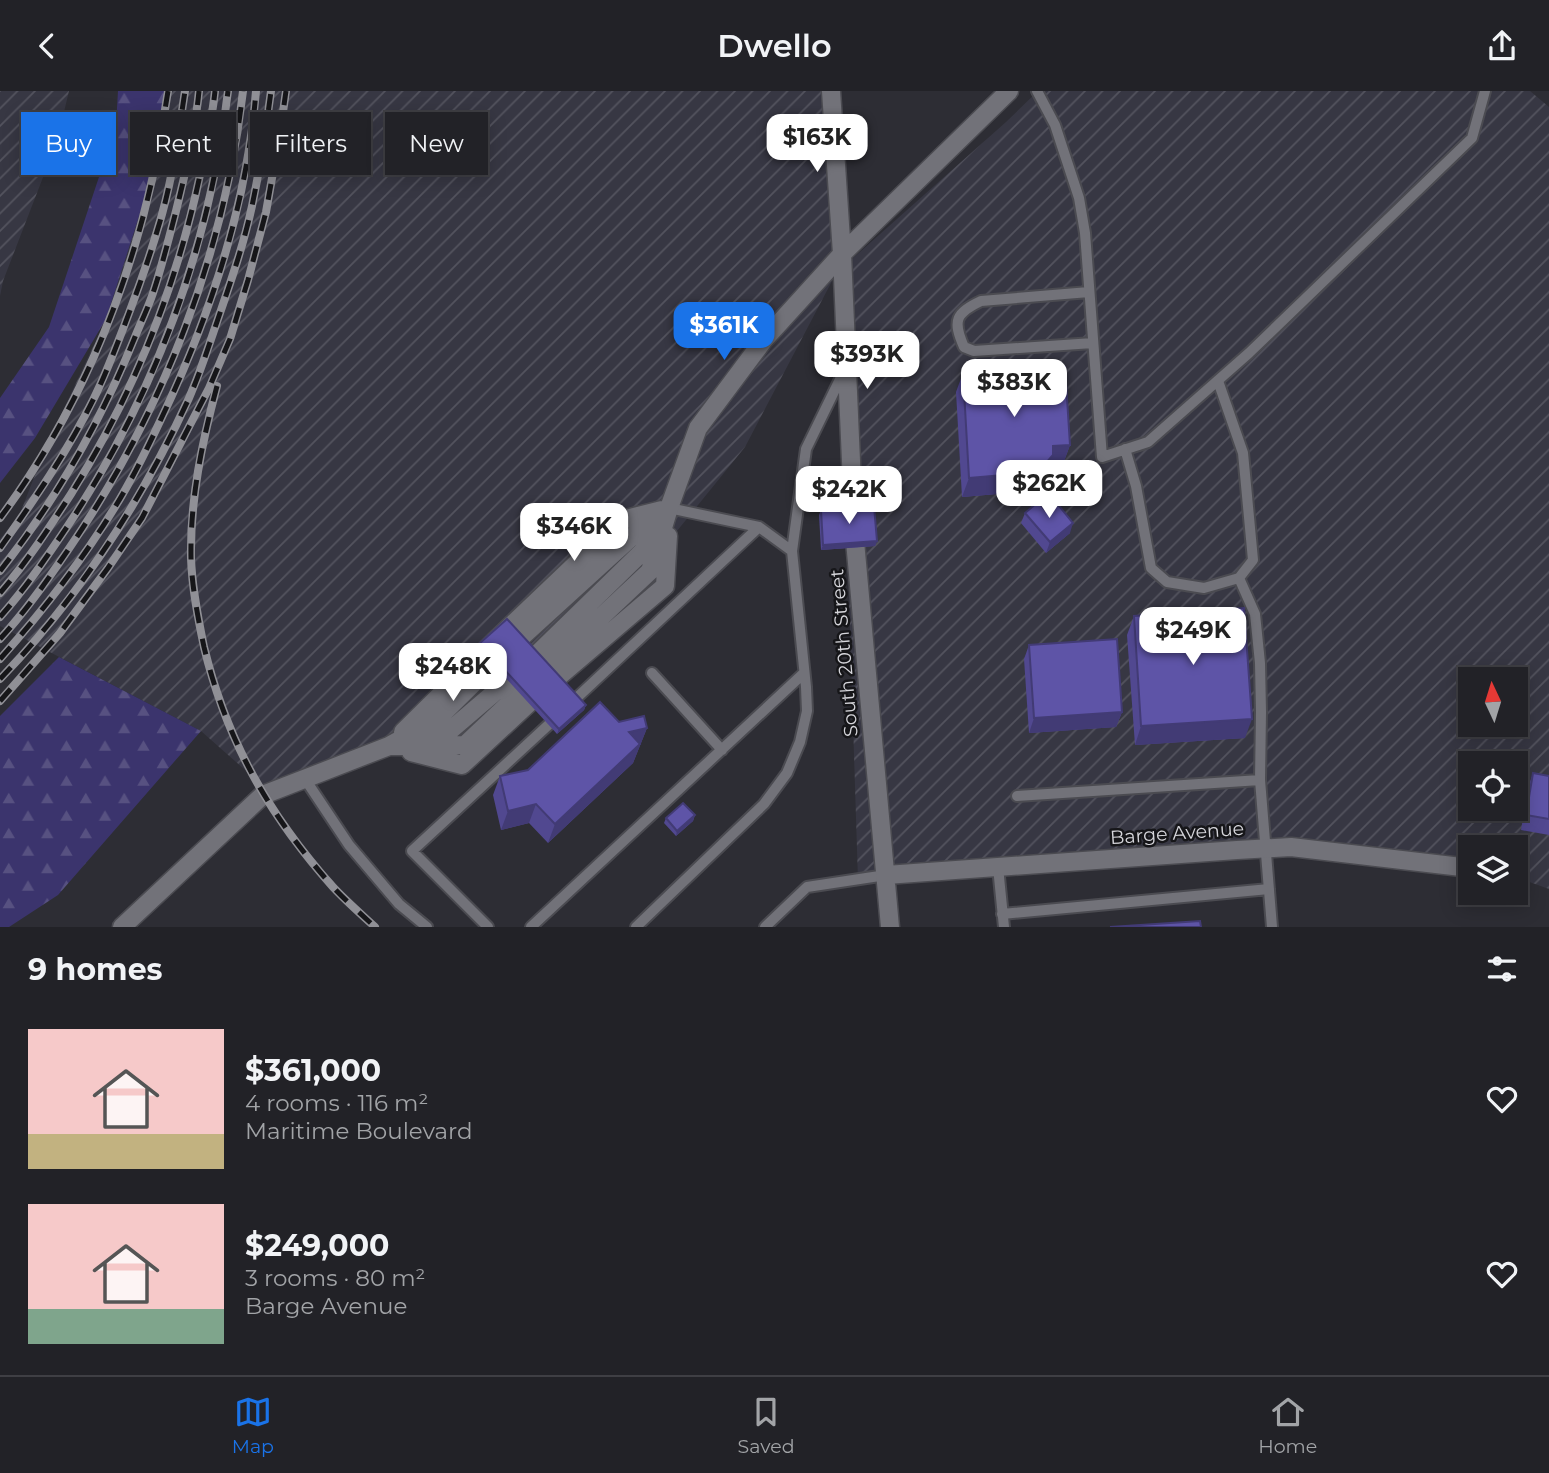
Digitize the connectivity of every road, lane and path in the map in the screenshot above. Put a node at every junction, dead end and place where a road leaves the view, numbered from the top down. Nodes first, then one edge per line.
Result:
1 (831, 91) edge
2 (1009, 91) edge
3 (1037, 91) edge
4 (1485, 91) edge
5 (842, 254) junction
6 (1089, 292) junction
7 (1093, 342) junction
8 (846, 367) junction
9 (1218, 381) junction
10 (1125, 449) junction
11 (669, 508) junction
12 (758, 527) junction
13 (792, 551) junction
14 (1240, 578) junction
15 (804, 673) junction
16 (652, 674) dead end
17 (389, 746) junction
18 (722, 750) junction
19 (305, 779) junction
20 (1260, 780) junction
21 (1017, 796) dead end
22 (1266, 848) junction
23 (998, 867) junction
24 (1458, 867) edge
25 (886, 875) junction
26 (1269, 889) junction
27 (1002, 913) junction
28 (122, 927) edge
29 (427, 927) edge
30 (488, 927) edge
31 (531, 927) edge
32 (636, 927) edge
33 (765, 927) edge
34 (890, 927) edge
35 (1004, 927) edge
36 (1272, 927) edge

1 - 5 street, South 20th Street
2 - 5 street
3 - 6 lane
4 - 9 lane
5 - 8 street, South 20th Street
5 - 11 street
6 - 7 lane
6 - 7 lane
7 - 10 lane
8 - 13 lane
8 - 25 street, South 20th Street
9 - 10 lane
9 - 14 lane
10 - 14 lane
11 - 12 lane
11 - 17 street
11 - 17 street
12 - 13 lane
12 - 30 lane
13 - 15 lane
14 - 20 lane
15 - 18 lane
15 - 32 lane
16 - 18 lane
17 - 19 street
18 - 31 lane
19 - 28 street
19 - 29 lane
20 - 21 lane
20 - 22 lane
22 - 23 street, Barge Avenue
22 - 24 street, Barge Avenue
22 - 26 lane
23 - 25 street, Barge Avenue
23 - 27 lane
25 - 33 lane
25 - 34 street, South 20th Street
26 - 27 lane
26 - 36 lane
27 - 35 lane

